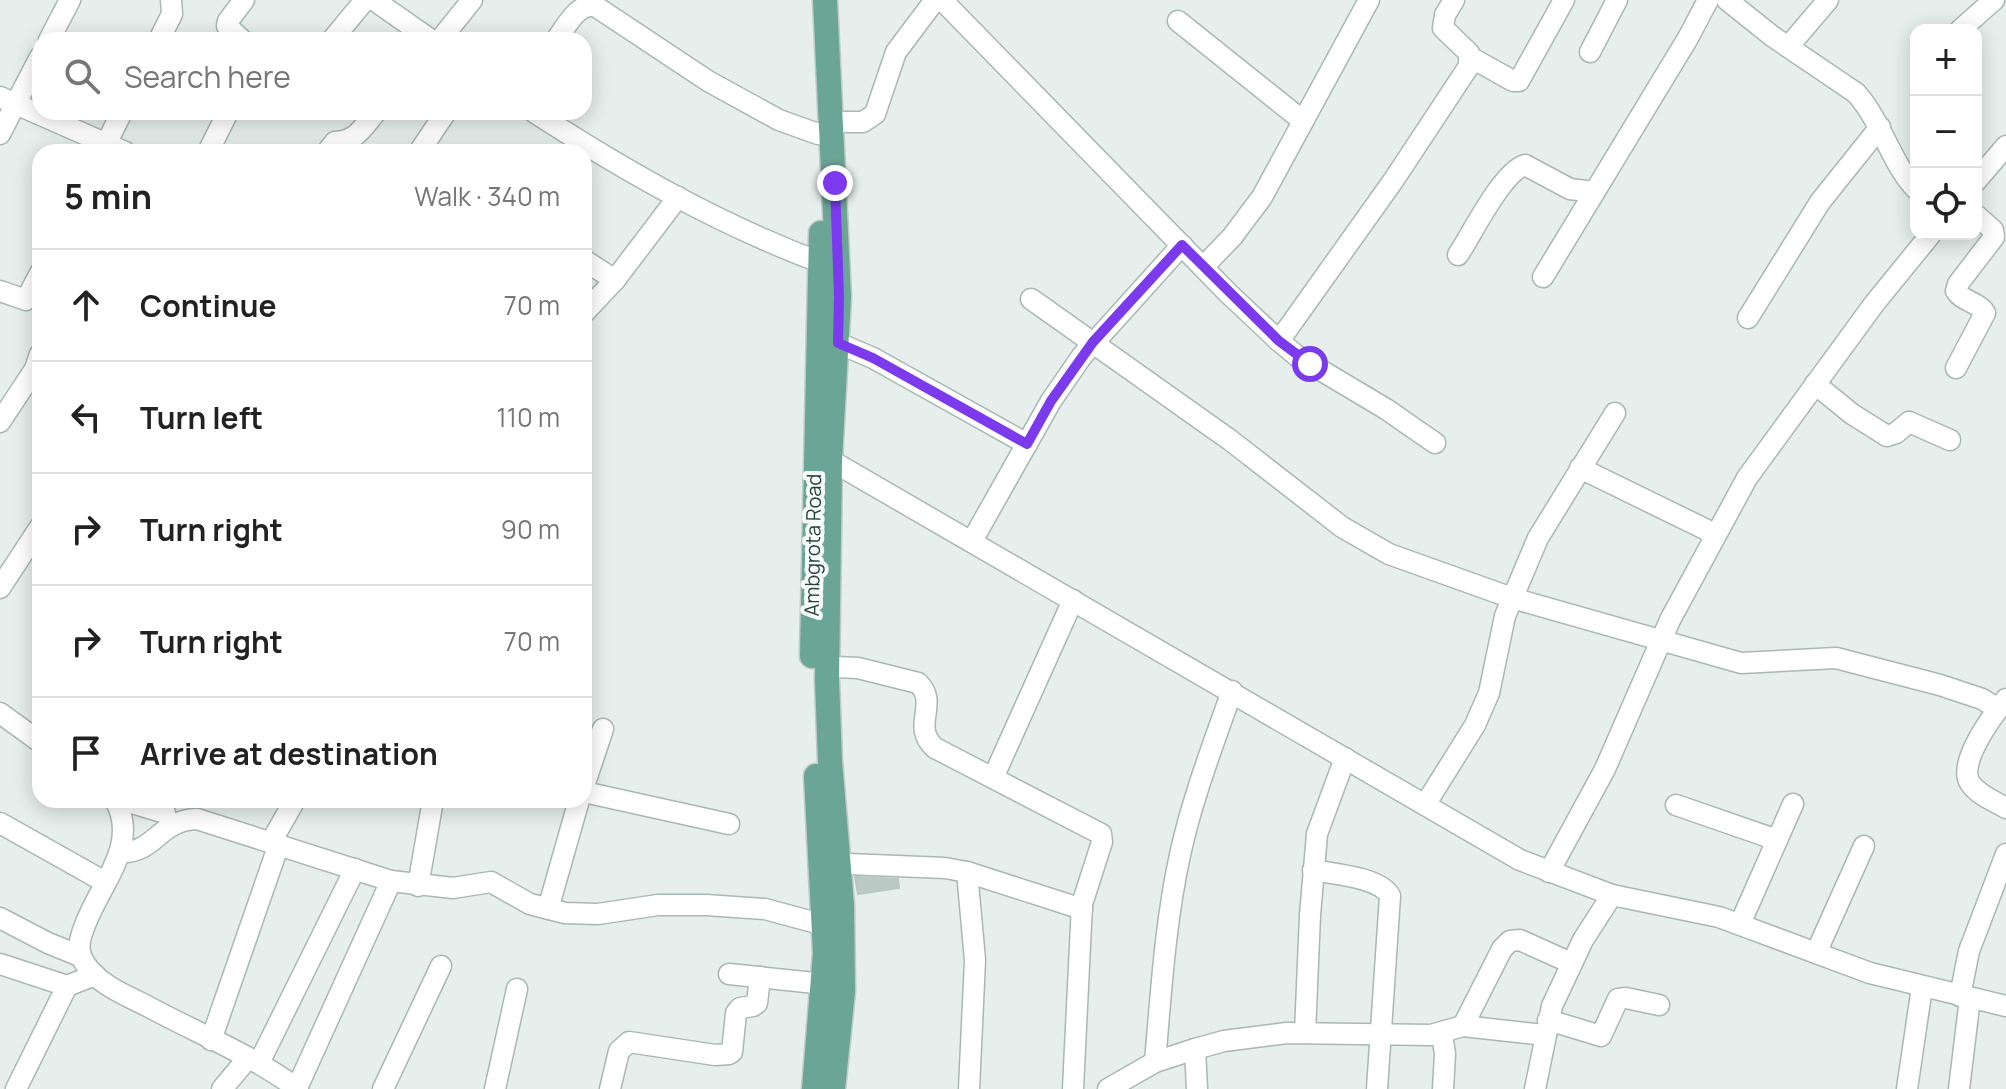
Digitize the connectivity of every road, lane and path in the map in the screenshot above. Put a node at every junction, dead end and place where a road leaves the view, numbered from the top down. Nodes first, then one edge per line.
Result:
1 (70, 0) edge
2 (171, 0) edge
3 (244, 0) edge
4 (365, 0) edge
5 (374, 0) edge
6 (472, 0) edge
7 (808, 0) edge
8 (825, 0) edge
9 (935, 0) edge
10 (942, 0) edge
11 (1369, 0) edge
12 (1454, 0) edge
13 (1564, 0) edge
14 (1617, 0) edge
15 (1708, 0) edge
16 (1727, 0) edge
17 (1828, 0) edge
18 (1994, 0) edge
19 (1178, 21) dead end
20 (1967, 24) edge
21 (53, 32) edge
22 (163, 32) edge
23 (233, 32) edge
24 (339, 32) edge
25 (420, 32) edge
26 (446, 32) edge
27 (562, 32) edge
28 (1788, 47) junction
29 (1590, 52) dead end
30 (1470, 57) junction
31 (32, 68) edge
32 (8, 100) edge
33 (32, 111) edge
34 (50, 120) edge
35 (120, 120) edge
36 (224, 120) edge
37 (369, 120) edge
38 (441, 120) edge
39 (547, 120) edge
40 (1303, 121) junction
41 (1880, 127) junction
42 (824, 128) junction
43 (0, 134) edge
44 (100, 144) edge
45 (112, 144) edge
46 (212, 144) edge
47 (333, 144) edge
48 (424, 144) edge
49 (584, 144) edge
50 (2006, 146) edge
51 (592, 149) edge
52 (1982, 174) edge
53 (1910, 182) edge
54 (1594, 192) junction
55 (678, 197) junction
56 (1982, 220) edge
57 (1926, 240) edge
58 (1182, 245) junction
59 (1458, 255) dead end
60 (822, 263) junction
61 (592, 265) edge
62 (1203, 267) junction
63 (1543, 277) dead end
64 (615, 280) junction
65 (0, 291) edge
66 (1031, 299) dead end
67 (32, 303) edge
68 (592, 304) edge
69 (1748, 318) dead end
70 (1279, 341) junction
71 (1093, 342) junction
72 (838, 343) junction
73 (1956, 368) dead end
74 (32, 374) edge
75 (1815, 384) junction
76 (1615, 413) dead end
77 (0, 422) edge
78 (1950, 440) dead end
79 (1435, 443) dead end
80 (1027, 444) junction
81 (837, 464) junction
82 (1580, 468) junction
83 (1715, 534) junction
84 (32, 539) edge
85 (972, 541) junction
86 (0, 588) edge
87 (1512, 598) junction
88 (1073, 600) junction
89 (1661, 640) junction
90 (836, 667) junction
91 (1232, 691) junction
92 (2002, 704) edge
93 (0, 713) edge
94 (603, 729) dead end
95 (32, 736) edge
96 (1345, 758) junction
97 (592, 762) edge
98 (993, 778) junction
99 (592, 794) edge
100 (1793, 804) dead end
101 (1425, 805) junction
102 (1676, 805) dead end
103 (118, 808) edge
104 (291, 808) edge
105 (432, 808) edge
106 (577, 808) edge
107 (2006, 808) edge
108 (169, 812) edge
109 (0, 823) edge
110 (729, 824) dead end
111 (1777, 840) junction
112 (275, 843) junction
113 (1864, 846) dead end
114 (122, 852) junction
115 (2006, 854) edge
116 (848, 864) junction
117 (355, 869) junction
118 (1313, 870) junction
119 (967, 872) junction
120 (1549, 872) junction
121 (391, 881) junction
122 (105, 882) junction
123 (418, 886) junction
124 (1612, 895) junction
125 (548, 909) junction
126 (1082, 909) junction
127 (0, 918) edge
128 (1740, 924) junction
129 (824, 925) junction
130 (1816, 953) junction
131 (80, 956) junction
132 (1571, 963) junction
133 (0, 964) edge
134 (441, 966) dead end
135 (729, 974) dead end
136 (95, 975) junction
137 (760, 977) junction
138 (825, 984) junction
139 (67, 986) junction
140 (1922, 987) junction
141 (517, 989) dead end
142 (1965, 997) junction
143 (1659, 1005) dead end
144 (2006, 1006) edge
145 (1463, 1026) junction
146 (1546, 1028) junction
147 (1305, 1033) junction
148 (1381, 1033) junction
149 (1442, 1034) junction
150 (211, 1040) junction
151 (1195, 1049) junction
152 (254, 1060) junction
153 (1155, 1062) junction
154 (297, 1088) edge
155 (16, 1089) edge
156 (222, 1089) edge
157 (383, 1089) edge
158 (495, 1089) edge
159 (610, 1089) edge
160 (814, 1089) edge
161 (833, 1089) edge
162 (843, 1089) edge
163 (969, 1089) edge
164 (1073, 1089) edge
165 (1108, 1089) edge
166 (1197, 1089) edge
167 (1377, 1089) edge
168 (1443, 1089) edge
169 (1535, 1089) edge
170 (1907, 1089) edge
171 (1959, 1089) edge

1 - 21 street
2 - 22 street
3 - 23 street
4 - 24 street
5 - 25 street
6 - 26 street
7 - 42 main road, Ambgrota Road
8 - 42 main road
9 - 42 street
10 - 58 street
11 - 40 street
12 - 30 street
13 - 30 street
14 - 29 street
15 - 54 street
16 - 28 street
17 - 28 street
18 - 20 street
19 - 40 street
27 - 42 street
28 - 41 street
30 - 70 street
31 - 32 street
32 - 33 street
32 - 43 street
34 - 44 street
35 - 45 street
36 - 46 street
37 - 47 street
38 - 48 street
39 - 49 street
40 - 62 street
41 - 53 street
41 - 69 street
42 - 60 main road, Ambgrota Road
42 - 72 main road
50 - 52 street
51 - 55 street
54 - 59 street
54 - 63 street
55 - 60 street
55 - 64 street
56 - 73 street
57 - 75 street
58 - 62 street
58 - 71 street
60 - 129 main road, Ambgrota Road
61 - 64 street
62 - 70 street
64 - 68 street
65 - 67 street
66 - 71 street
70 - 79 street
71 - 80 street
71 - 87 street
72 - 80 street
72 - 81 main road
74 - 77 street
75 - 78 street
75 - 83 street
76 - 82 street
80 - 85 street
81 - 85 street
81 - 90 street
81 - 161 main road
82 - 83 street
82 - 87 street
83 - 89 street
84 - 86 street
85 - 88 street
87 - 89 street
87 - 101 street
88 - 91 street
88 - 98 street
89 - 92 street
89 - 120 street
90 - 98 street
90 - 116 street
91 - 96 street
91 - 153 street
92 - 107 street
93 - 95 street
94 - 97 street
96 - 101 street
96 - 118 street
98 - 126 street
99 - 110 street
100 - 111 street
101 - 120 street
102 - 111 street
103 - 114 street
104 - 112 street
105 - 123 street
106 - 125 street
108 - 112 street
108 - 114 street
109 - 122 street
111 - 128 street
112 - 117 street
112 - 150 street
113 - 130 street
114 - 122 street
115 - 142 street
116 - 119 street
116 - 162 street
117 - 121 street
117 - 152 street
118 - 147 street
118 - 148 street
119 - 126 street
119 - 163 street
120 - 124 street
121 - 123 street
121 - 154 street
122 - 131 street
123 - 125 street
124 - 128 street
124 - 132 street
125 - 129 street
126 - 164 street
127 - 131 street
128 - 130 street
129 - 138 main road, Ambgrota Road
130 - 140 street
131 - 136 street
132 - 145 street
132 - 146 street
133 - 139 street
134 - 157 street
135 - 137 street
136 - 139 street
136 - 150 street
137 - 138 street
137 - 159 street
138 - 160 main road, Ambgrota Road
139 - 155 street
140 - 142 street
140 - 170 street
141 - 158 street
142 - 144 street
142 - 171 street
143 - 146 street
145 - 146 street
145 - 149 street
146 - 169 street
147 - 148 street
147 - 151 street
148 - 149 street
148 - 167 street
149 - 168 street
150 - 152 street
151 - 153 street
151 - 166 street
152 - 154 street
152 - 156 street
153 - 165 street

